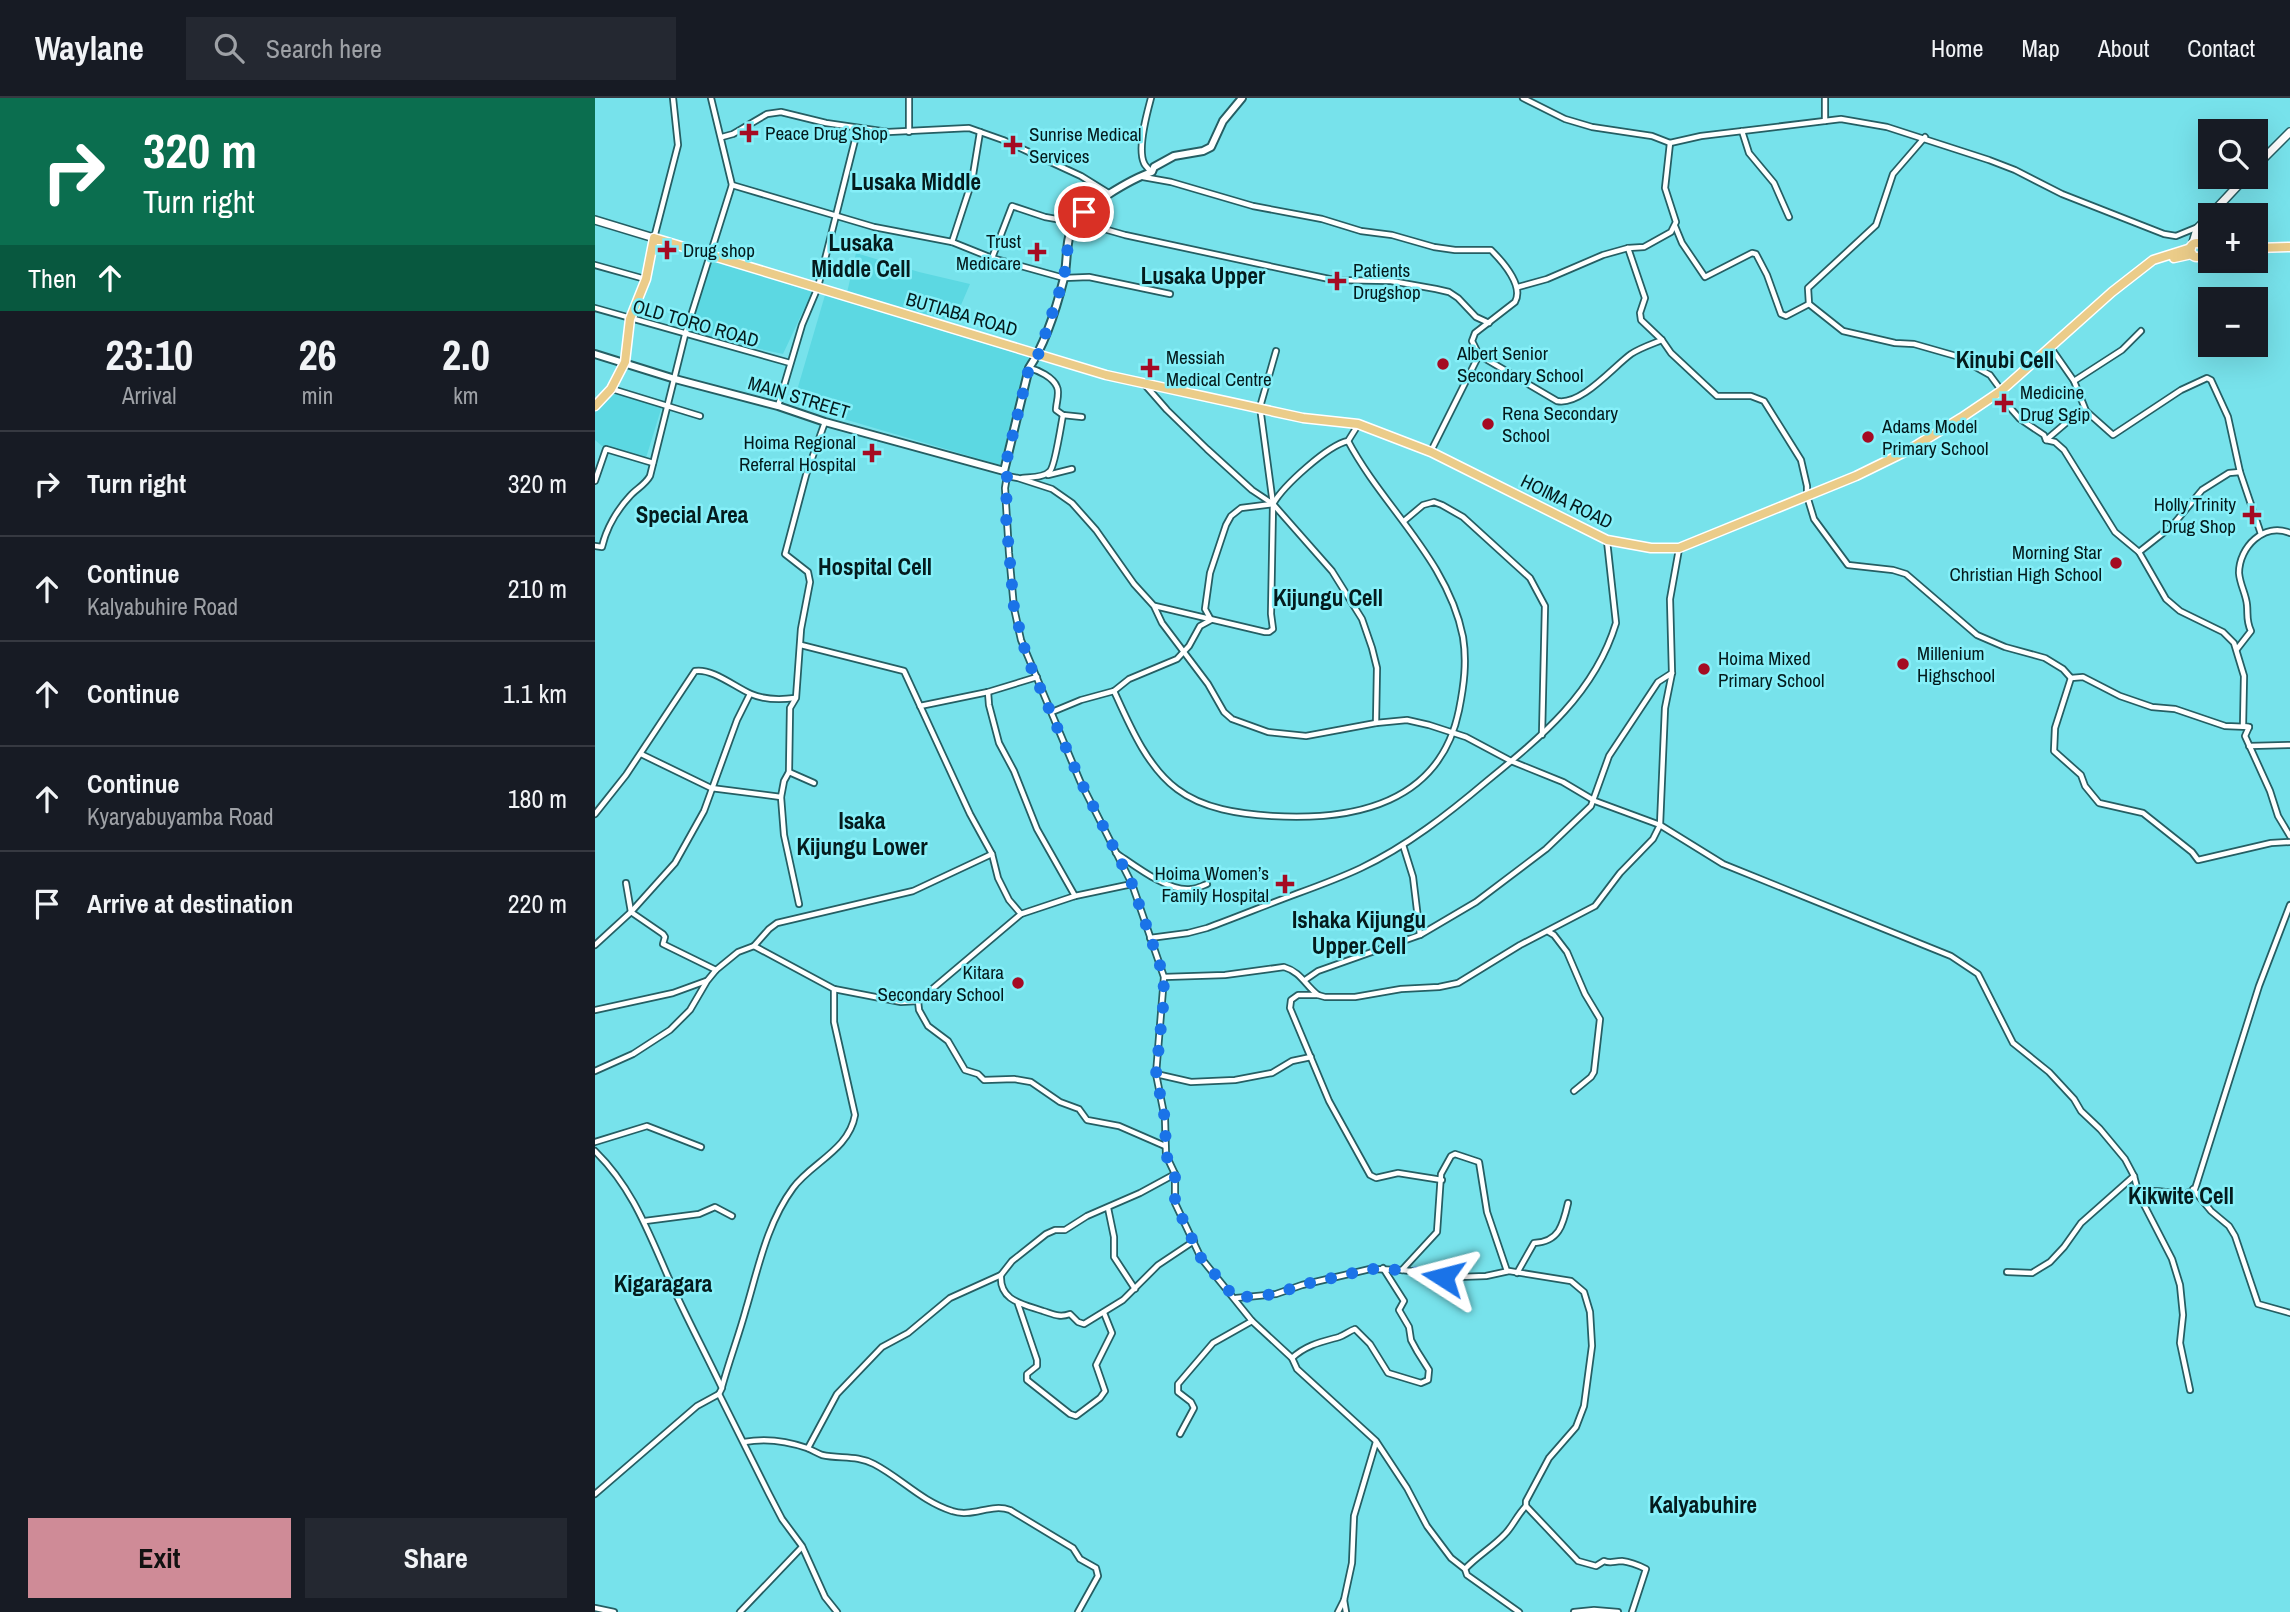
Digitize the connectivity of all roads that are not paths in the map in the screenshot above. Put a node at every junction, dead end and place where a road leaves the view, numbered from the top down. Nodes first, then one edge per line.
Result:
1 (673, 98) edge
2 (711, 98) edge
3 (909, 98) edge
4 (1151, 98) edge
5 (1243, 98) edge
6 (1523, 98) edge
7 (1825, 98) edge
8 (1825, 121) junction
9 (858, 128) junction
10 (1742, 131) junction
11 (909, 132) junction
12 (980, 132) junction
13 (2290, 132) edge
14 (722, 137) junction
15 (1925, 137) junction
16 (1670, 143) junction
17 (2268, 154) edge
18 (1152, 172) junction
19 (1138, 176) junction
20 (732, 185) junction
21 (2235, 189) edge
22 (1111, 194) junction
23 (2222, 203) edge
24 (836, 215) junction
25 (1789, 217) dead end
26 (595, 220) edge
27 (1074, 223) junction
28 (1675, 226) junction
29 (2198, 228) edge
30 (2198, 232) edge
31 (655, 238) junction
32 (952, 242) junction
33 (1628, 248) junction
34 (2268, 248) edge
35 (2191, 249) junction
36 (2289, 250) edge
37 (709, 255) junction
38 (2198, 257) edge
39 (992, 258) junction
40 (595, 265) edge
41 (1064, 278) junction
42 (646, 279) junction
43 (818, 287) junction
44 (1518, 288) junction
45 (1170, 294) dead end
46 (1809, 304) junction
47 (595, 308) edge
48 (630, 318) junction
49 (1489, 323) junction
50 (2141, 331) dead end
51 (685, 335) junction
52 (1662, 340) junction
53 (2051, 348) junction
54 (1276, 351) dead end
55 (1039, 353) junction
56 (595, 354) edge
57 (1479, 355) junction
58 (625, 362) junction
59 (790, 363) junction
60 (1029, 368) junction
61 (675, 379) junction
62 (2074, 381) junction
63 (1146, 386) junction
64 (611, 389) junction
65 (1999, 392) junction
66 (595, 406) edge
67 (669, 406) junction
68 (778, 406) junction
69 (1260, 407) junction
70 (2086, 411) junction
71 (1063, 415) junction
72 (700, 416) dead end
73 (1082, 417) dead end
74 (825, 422) junction
75 (1358, 425) junction
76 (2046, 440) junction
77 (1348, 441) junction
78 (1431, 452) junction
79 (653, 463) junction
80 (1072, 470) dead end
81 (2239, 472) junction
82 (1005, 473) junction
83 (1044, 475) junction
84 (1021, 478) junction
85 (595, 481) edge
86 (1807, 496) junction
87 (1273, 504) junction
88 (1404, 522) junction
89 (2290, 533) edge
90 (2261, 534) junction
91 (1607, 540) junction
92 (595, 546) edge
93 (1679, 548) junction
94 (2139, 552) junction
95 (1154, 606) junction
96 (1211, 620) junction
97 (801, 645) junction
98 (2237, 649) junction
99 (1185, 651) junction
100 (1672, 673) junction
101 (1037, 677) junction
102 (2071, 678) junction
103 (1114, 691) junction
104 (988, 692) junction
105 (750, 694) junction
106 (796, 698) junction
107 (921, 706) junction
108 (1052, 712) junction
109 (1376, 723) junction
110 (2249, 727) junction
111 (1454, 735) junction
112 (1541, 736) junction
113 (2290, 745) edge
114 (2249, 746) junction
115 (641, 754) junction
116 (1511, 761) junction
117 (789, 772) junction
118 (814, 783) dead end
119 (712, 788) junction
120 (781, 797) junction
121 (1595, 801) junction
122 (595, 814) edge
123 (1660, 825) junction
124 (2290, 836) edge
125 (2290, 842) edge
126 (1403, 845) junction
127 (1116, 853) junction
128 (992, 854) junction
129 (626, 883) dead end
130 (1132, 884) junction
131 (1207, 884) dead end
132 (1075, 896) junction
133 (799, 904) dead end
134 (2290, 905) edge
135 (631, 912) junction
136 (1021, 914) junction
137 (1559, 926) junction
138 (1548, 932) junction
139 (1420, 935) junction
140 (1554, 935) junction
141 (1150, 938) junction
142 (595, 945) edge
143 (754, 946) junction
144 (716, 970) junction
145 (1164, 977) junction
146 (1305, 980) junction
147 (707, 981) junction
148 (834, 989) junction
149 (1318, 995) junction
150 (918, 1001) junction
151 (595, 1010) edge
152 (1311, 1056) junction
153 (595, 1071) edge
154 (1156, 1074) junction
155 (1574, 1091) dead end
156 (595, 1142) edge
157 (1165, 1146) junction
158 (701, 1147) dead end
159 (595, 1151) edge
160 (1175, 1174) junction
161 (2134, 1176) junction
162 (1442, 1180) junction
163 (2193, 1189) junction
164 (2139, 1195) junction
165 (1568, 1203) dead end
166 (1108, 1208) junction
167 (732, 1216) dead end
168 (645, 1221) junction
169 (1193, 1241) junction
170 (1383, 1268) junction
171 (1402, 1270) junction
172 (1507, 1271) junction
173 (2007, 1272) dead end
174 (1517, 1273) junction
175 (1001, 1275) junction
176 (1135, 1289) junction
177 (1235, 1298) junction
178 (1018, 1304) junction
179 (1104, 1313) junction
180 (2290, 1313) edge
181 (1252, 1321) junction
182 (1292, 1359) junction
183 (2190, 1390) dead end
184 (721, 1391) junction
185 (1180, 1434) dead end
186 (1376, 1441) junction
187 (744, 1442) junction
188 (808, 1448) junction
189 (595, 1494) edge
190 (1527, 1506) junction
191 (802, 1546) junction
192 (1465, 1569) junction
193 (1344, 1600) junction
194 (595, 1608) edge
195 (614, 1612) edge
196 (740, 1612) edge
197 (837, 1612) edge
198 (1078, 1612) edge
199 (1338, 1612) edge
200 (1346, 1612) edge
201 (1519, 1612) edge
202 (1574, 1612) edge
203 (1618, 1612) edge
204 (1632, 1612) edge

1 - 31 street
2 - 14 street
3 - 11 street
4 - 18 street
5 - 18 street
6 - 16 street
7 - 8 street
8 - 10 street
8 - 15 street
9 - 11 street
9 - 14 street
9 - 24 street
10 - 16 street
10 - 25 street
11 - 12 street
12 - 22 street
12 - 32 street
13 - 17 main road
14 - 20 street
15 - 29 street
15 - 46 street
16 - 28 street
18 - 19 street
19 - 22 street
19 - 44 street
20 - 24 street
20 - 37 street
21 - 23 main road
22 - 27 street
24 - 32 street
24 - 43 street
26 - 31 main road, BUTIABA ROAD
27 - 39 street
27 - 41 street
27 - 49 street
28 - 33 street
28 - 46 street
30 - 35 main road
31 - 37 main road, BUTIABA ROAD
31 - 42 main road
32 - 39 street
33 - 44 street
33 - 52 street
34 - 36 main road
35 - 38 main road, HOIMA ROAD
35 - 53 main road, HOIMA ROAD
37 - 43 main road, BUTIABA ROAD
37 - 51 street
39 - 41 street
40 - 42 street
41 - 45 street
41 - 55 street
42 - 48 main road
43 - 55 main road, BUTIABA ROAD
43 - 59 street
44 - 49 street
46 - 65 street
47 - 48 street, OLD TORO ROAD
48 - 51 street, OLD TORO ROAD
48 - 58 main road
49 - 57 street
50 - 62 street
51 - 59 street, OLD TORO ROAD
51 - 61 street
52 - 57 street
52 - 86 street
53 - 62 street
53 - 65 main road, HOIMA ROAD
54 - 69 street
55 - 60 street
55 - 63 main road, HOIMA ROAD
56 - 58 street, MAIN STREET
57 - 78 street
58 - 61 street, MAIN STREET
58 - 64 main road
59 - 68 street
60 - 71 street
60 - 82 street
61 - 67 street
61 - 68 street, MAIN STREET
62 - 70 street
63 - 69 main road, HOIMA ROAD
63 - 87 street
64 - 66 main road
64 - 67 street
65 - 76 street
65 - 86 main road, HOIMA ROAD
67 - 72 street
67 - 79 street
68 - 74 street, MAIN STREET
69 - 75 main road, HOIMA ROAD
69 - 87 street
70 - 76 street
70 - 81 street
71 - 73 street
71 - 83 street
74 - 82 street, MAIN STREET
74 - 97 street
75 - 77 street
75 - 78 main road, HOIMA ROAD
76 - 94 street
77 - 87 street
77 - 88 street
78 - 91 main road, HOIMA ROAD
79 - 85 street
79 - 92 street
80 - 83 street
81 - 90 street
81 - 94 street
82 - 84 street
82 - 101 street
83 - 84 street
84 - 95 street
86 - 93 main road, HOIMA ROAD
86 - 102 street
87 - 96 street
87 - 96 street
87 - 109 street
88 - 111 street
88 - 112 street
89 - 90 street
90 - 98 street
91 - 93 main road, HOIMA ROAD
91 - 112 street
93 - 100 street
94 - 98 street
95 - 96 street
95 - 99 street
96 - 99 street
97 - 106 street
97 - 107 street
98 - 110 street
99 - 103 street
99 - 109 street
100 - 121 street
100 - 123 street
101 - 104 street
101 - 108 street
102 - 110 street
102 - 125 street
103 - 108 street
103 - 111 street
104 - 107 street
104 - 132 street
105 - 106 street
105 - 115 street
105 - 119 street
106 - 117 street
107 - 128 street
108 - 127 street
109 - 111 street
110 - 114 street
111 - 116 street
112 - 116 street
113 - 114 street
114 - 124 street
115 - 119 street
115 - 122 street
116 - 121 street
116 - 126 street
117 - 118 street
117 - 120 street
119 - 120 street
119 - 135 street
120 - 133 street
121 - 123 street
121 - 139 street
123 - 137 street
123 - 161 street
126 - 139 street
126 - 141 street
127 - 130 street
127 - 131 street
128 - 136 street
128 - 143 street
129 - 135 street
130 - 132 street
130 - 141 street
132 - 136 street
134 - 163 street
135 - 142 street
135 - 144 street
136 - 150 street
137 - 138 street
137 - 140 street
138 - 140 street
138 - 149 street
139 - 146 street
140 - 155 street
141 - 145 street
143 - 144 street
143 - 148 street
144 - 147 street
145 - 146 street
145 - 154 street
146 - 149 street
147 - 151 street
147 - 153 street
148 - 150 street
148 - 184 street
149 - 152 street
150 - 157 street
152 - 154 street
152 - 162 street
154 - 157 street
156 - 158 street
157 - 160 street
159 - 168 street
160 - 166 street
160 - 169 street
161 - 164 street
161 - 173 street
162 - 171 street
162 - 172 street
163 - 164 street
163 - 180 street
164 - 183 street
165 - 174 street
166 - 175 street
166 - 176 street
167 - 168 street
168 - 184 street
169 - 176 street
169 - 177 street
170 - 171 street
170 - 177 street
170 - 182 street
171 - 172 street
172 - 174 street
174 - 190 street
175 - 178 street
175 - 188 street
176 - 179 street
177 - 181 street
178 - 179 street
178 - 179 street
181 - 182 street
181 - 185 street
182 - 186 street
184 - 187 street
184 - 189 street
186 - 192 street
186 - 193 street
187 - 188 street
187 - 191 street
188 - 198 street
190 - 192 street
190 - 204 street
191 - 196 street
191 - 197 street
192 - 201 street
193 - 199 street
193 - 200 street
194 - 195 street
202 - 203 street

